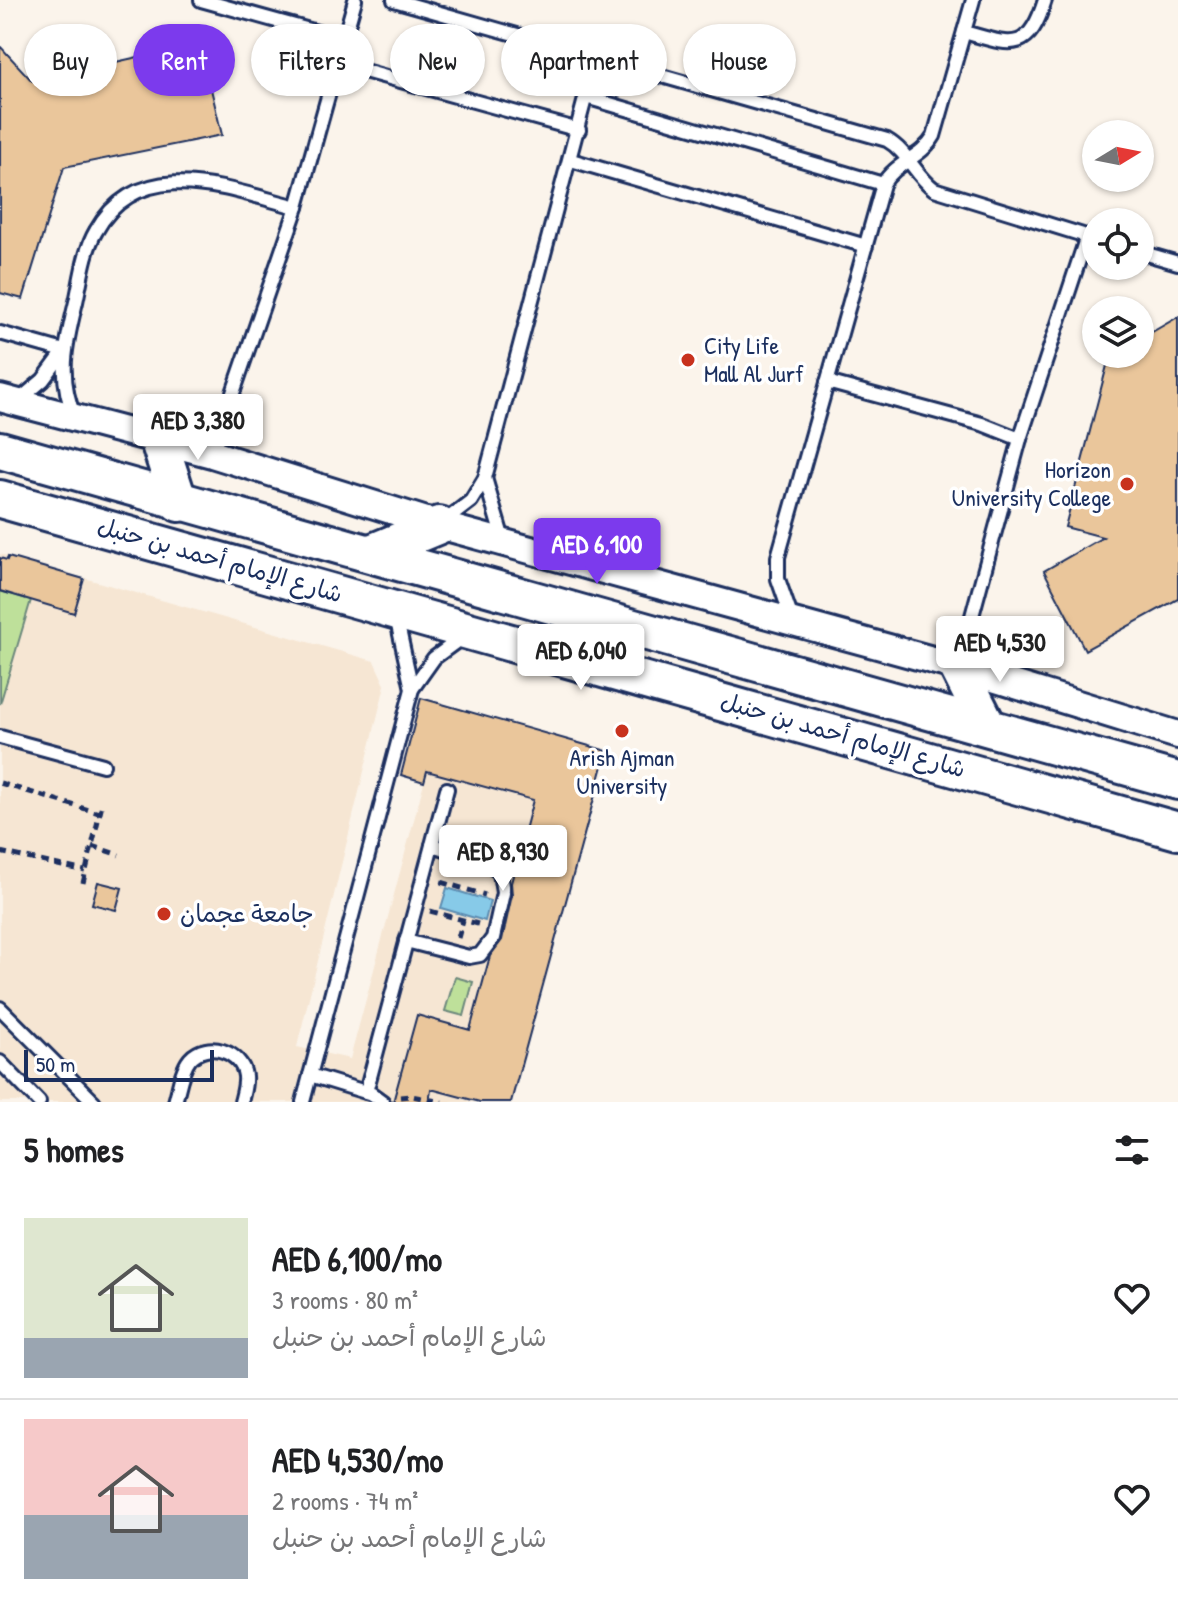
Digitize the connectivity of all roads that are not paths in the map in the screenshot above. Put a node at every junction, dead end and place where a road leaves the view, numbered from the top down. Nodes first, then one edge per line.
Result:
1 (201, 0) edge
2 (355, 0) edge
3 (394, 0) edge
4 (973, 0) edge
5 (1045, 0) edge
6 (288, 24) edge
7 (347, 24) edge
8 (501, 30) edge
9 (964, 32) junction
10 (374, 74) edge
11 (667, 77) edge
12 (326, 96) edge
13 (586, 97) joint
14 (579, 130) junction
15 (571, 160) junction
16 (909, 160) junction
17 (883, 184) junction
18 (297, 207) junction
19 (1082, 235) edge
20 (866, 246) junction
21 (1154, 256) edge
22 (1178, 263) edge
23 (1082, 266) edge
24 (0, 333) edge
25 (64, 351) junction
26 (827, 382) junction
27 (8, 401) edge
28 (76, 420) junction
29 (1020, 439) junction
30 (159, 441) junction
31 (0, 450) edge
32 (212, 454) junction
33 (485, 478) junction
34 (179, 503) junction
35 (6, 504) edge
36 (439, 525) junction
37 (504, 543) junction
38 (371, 553) junction
39 (394, 609) junction
40 (792, 620) junction
41 (474, 631) junction
42 (958, 667) junction
43 (412, 689) junction
44 (988, 727) junction
45 (1178, 735) edge
46 (0, 737) edge
47 (103, 765) dead end
48 (1178, 781) edge
49 (447, 789) dead end
50 (1178, 831) edge
51 (432, 845) junction
52 (406, 941) junction
53 (0, 1008) edge
54 (0, 1062) edge
55 (310, 1075) junction
56 (366, 1092) junction
57 (39, 1102) edge
58 (94, 1102) edge
59 (175, 1102) edge
60 (241, 1102) edge
61 (303, 1102) edge
62 (385, 1102) edge

1 - 6 lane
2 - 7 lane
3 - 8 lane
4 - 9 lane
5 - 9 lane
9 - 16 lane
10 - 14 lane
11 - 16 lane
12 - 18 lane
13 - 14 lane
13 - 17 lane
14 - 15 lane
15 - 20 lane
15 - 33 lane
16 - 17 lane
16 - 19 lane
17 - 20 lane
18 - 25 lane
18 - 32 lane
20 - 26 lane
21 - 22 lane
23 - 29 lane
24 - 25 lane
25 - 27 lane
25 - 28 lane
26 - 29 lane
26 - 40 lane
27 - 28 street
28 - 30 street
29 - 42 lane
30 - 32 street
30 - 34 street
31 - 34 street, شارع الإمام أحمد بن حنبل
32 - 36 street
33 - 36 lane
33 - 37 lane
34 - 38 street, شارع الإمام أحمد بن حنبل
35 - 39 street, شارع الإمام أحمد بن حنبل
36 - 37 street
36 - 38 street
37 - 40 street
38 - 44 street, شارع الإمام أحمد بن حنبل
39 - 41 street, شارع الإمام أحمد بن حنبل
39 - 43 lane
40 - 42 street
41 - 43 lane
41 - 50 street, شارع الإمام أحمد بن حنبل
42 - 44 street
42 - 45 street
43 - 55 lane
44 - 48 street, شارع الإمام أحمد بن حنبل
46 - 47 lane
49 - 51 lane
51 - 52 lane
51 - 52 lane
52 - 56 lane
53 - 58 lane
54 - 57 lane
55 - 56 lane
55 - 61 lane
56 - 62 lane
59 - 60 lane

